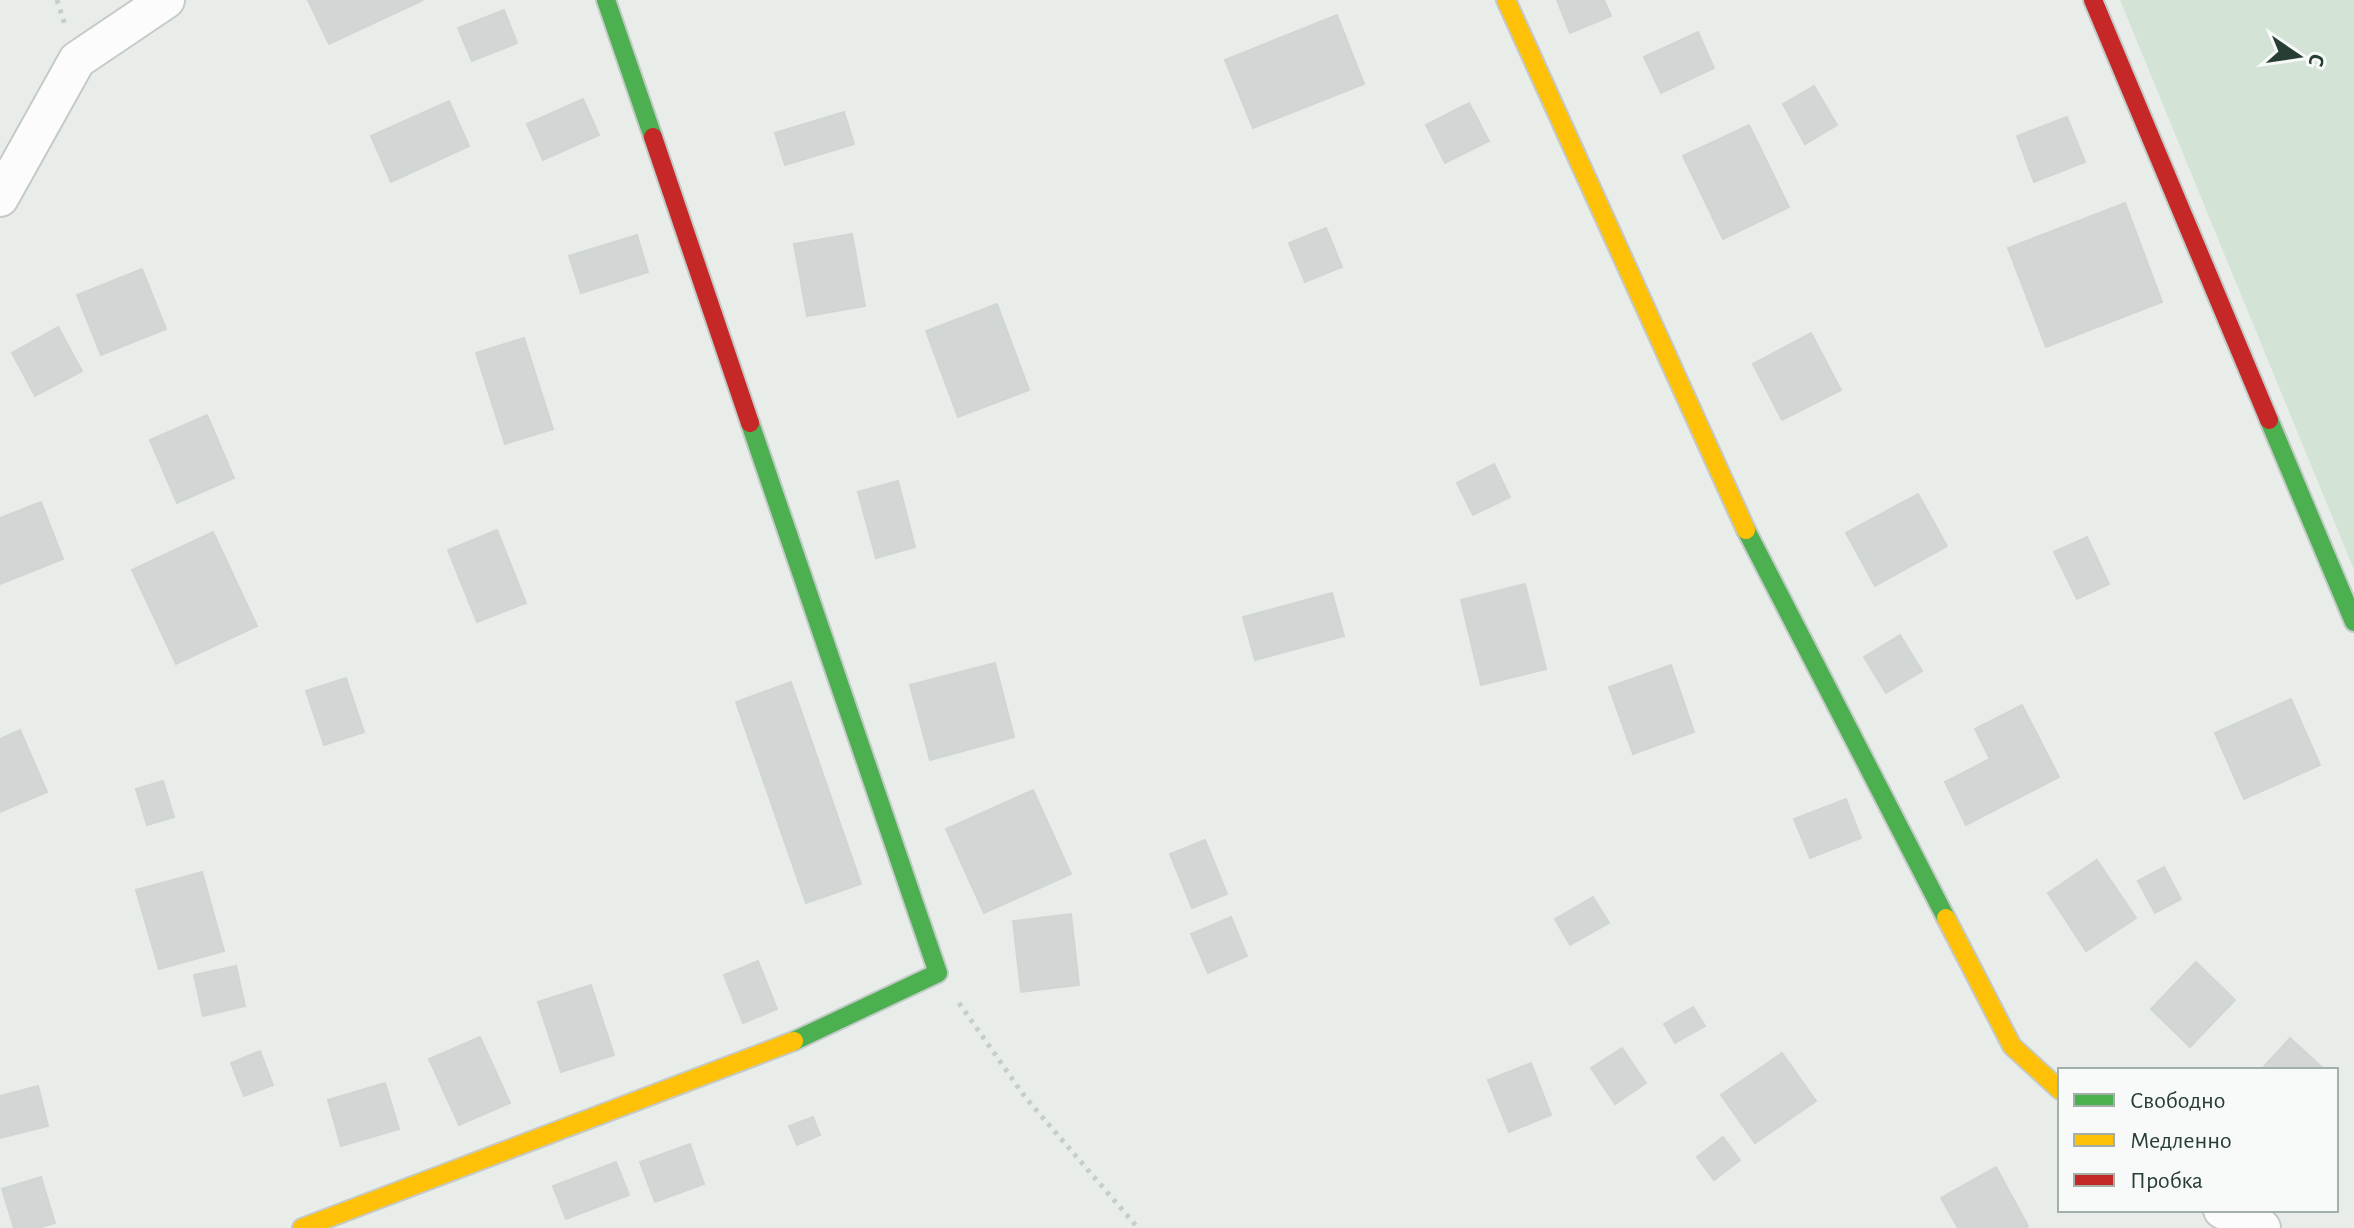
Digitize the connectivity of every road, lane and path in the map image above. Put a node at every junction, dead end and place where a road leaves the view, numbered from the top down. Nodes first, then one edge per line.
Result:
1 (166, 0) edge
2 (606, 0) edge
3 (1506, 0) edge
4 (2093, 0) edge
5 (0, 198) edge
6 (2354, 622) edge
7 (938, 973) junction
8 (2058, 1088) edge
9 (2226, 1212) edge
10 (302, 1228) edge
11 (1138, 1228) edge
12 (2262, 1228) edge

1 - 5 street
2 - 7 street
3 - 8 street
4 - 6 street
7 - 10 street
7 - 11 path
9 - 12 street

